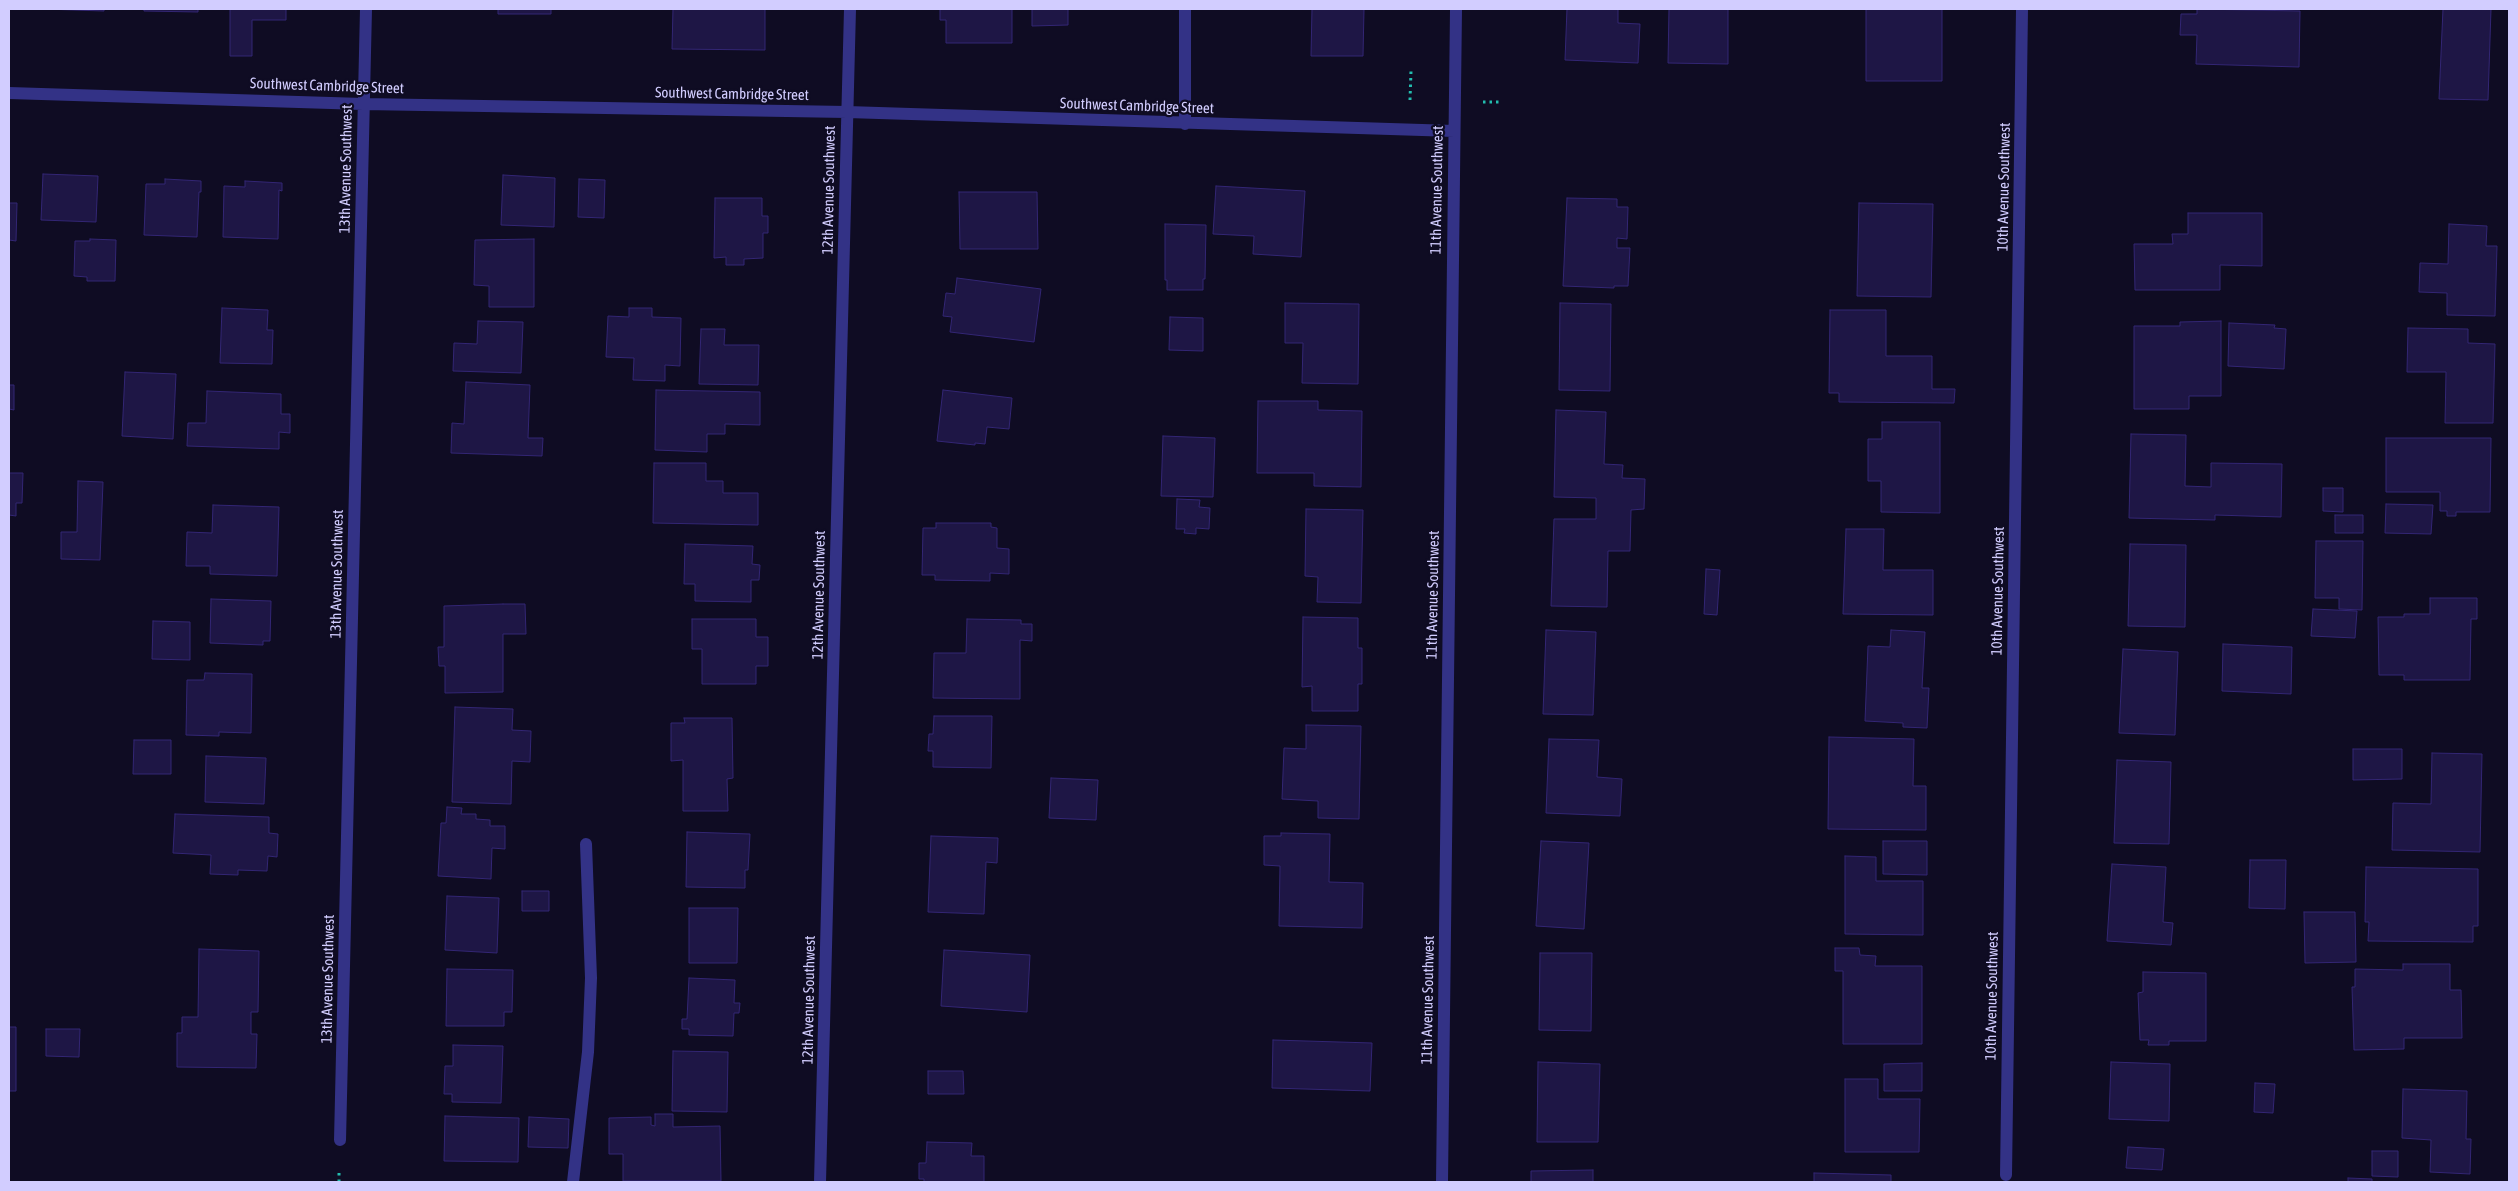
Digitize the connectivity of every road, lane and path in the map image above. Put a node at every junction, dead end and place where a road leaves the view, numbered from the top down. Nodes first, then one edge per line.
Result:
1 (366, 9) edge
2 (850, 9) edge
3 (1186, 9) edge
4 (1456, 9) edge
5 (2022, 9) edge
6 (1411, 71) dead end
7 (9, 93) edge
8 (1410, 100) dead end
9 (1477, 101) dead end
10 (1502, 102) dead end
11 (363, 104) junction
12 (847, 112) junction
13 (1185, 124) junction
14 (1454, 131) junction
15 (586, 844) dead end
16 (340, 1140) dead end
17 (339, 1170) dead end
18 (2006, 1175) dead end
19 (339, 1182) edge
20 (573, 1182) edge
21 (820, 1182) edge
22 (1442, 1182) edge

1 - 11 street, 13th Avenue Southwest
2 - 12 street, 12th Avenue Southwest
3 - 13 street
4 - 14 street, 11th Avenue Southwest
5 - 18 street, 10th Avenue Southwest
6 - 8 path
7 - 11 street, Southwest Cambridge Street
9 - 10 path
11 - 12 street, Southwest Cambridge Street
11 - 16 street, 13th Avenue Southwest
12 - 13 street, Southwest Cambridge Street
12 - 21 street, 12th Avenue Southwest
13 - 14 street, Southwest Cambridge Street
14 - 22 street, 11th Avenue Southwest
15 - 20 street
17 - 19 path

